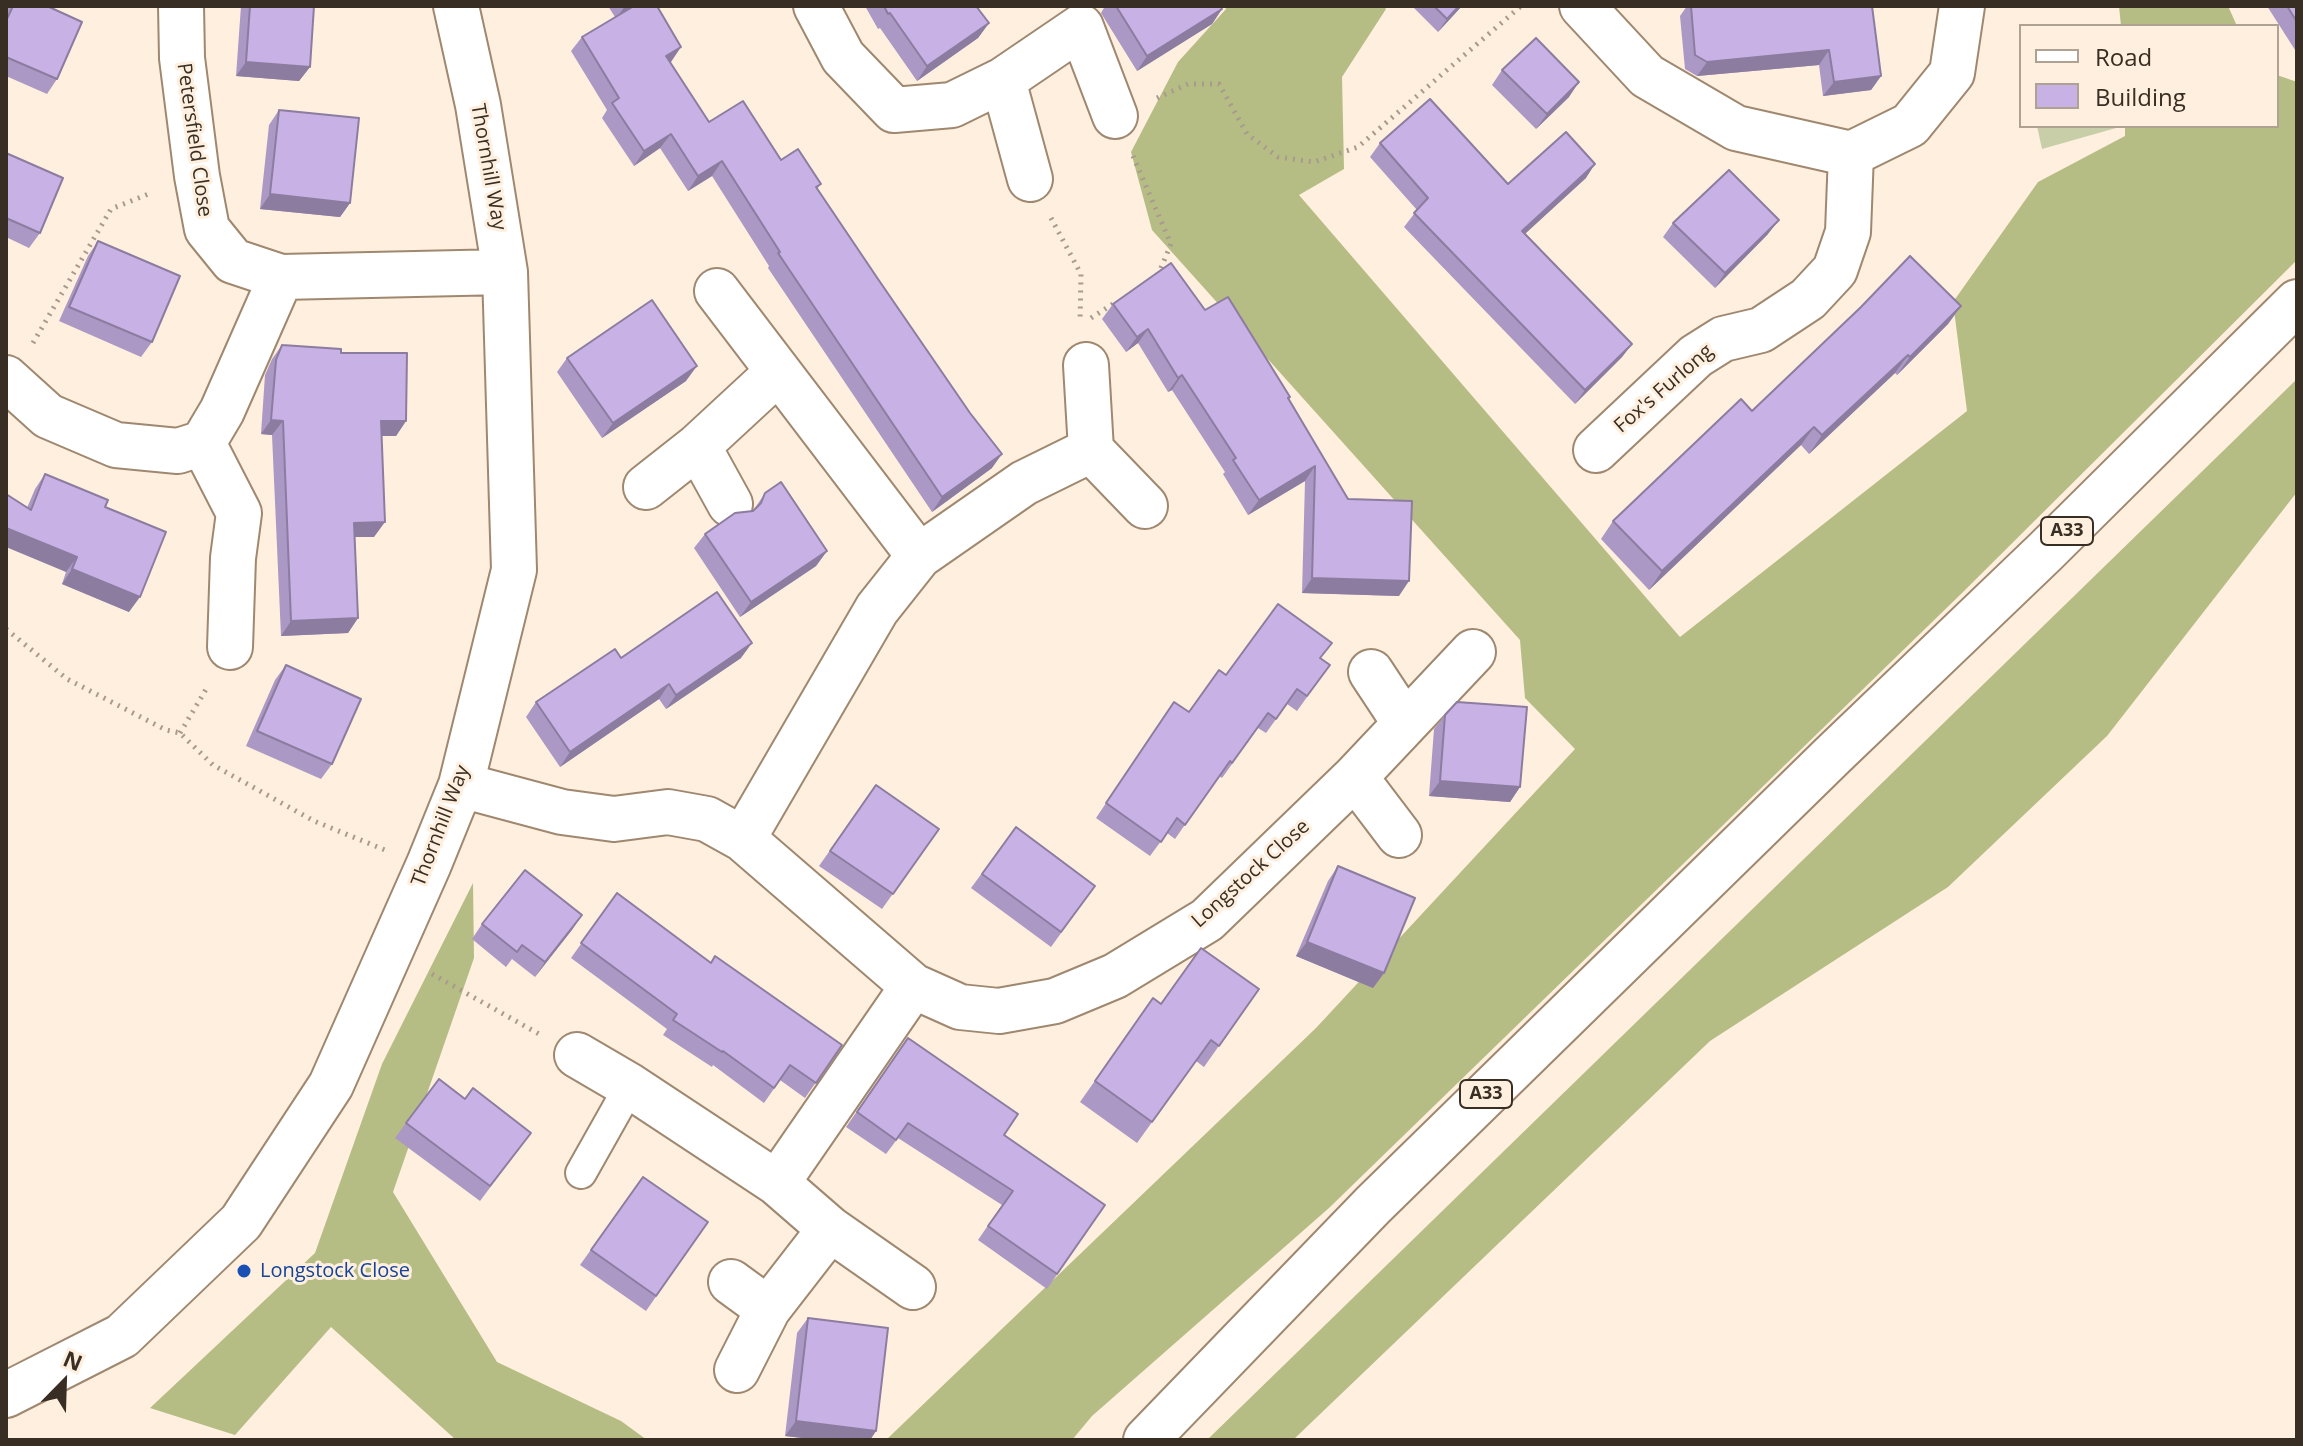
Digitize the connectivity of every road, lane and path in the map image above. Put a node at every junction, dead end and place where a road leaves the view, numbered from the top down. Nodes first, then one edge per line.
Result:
1 (181, 6) edge
2 (456, 6) edge
3 (816, 6) edge
4 (1521, 6) edge
5 (1582, 6) edge
6 (1962, 6) edge
7 (1003, 80) junction
8 (1115, 116) junction
9 (1851, 154) junction
10 (197, 176) junction
11 (1030, 179) joint
12 (505, 272) junction
13 (281, 277) junction
14 (1147, 282) edge
15 (717, 291) dead end
16 (1120, 299) edge
17 (2297, 302) edge
18 (1086, 365) dead end
19 (778, 372) junction
20 (8, 380) edge
21 (203, 443) junction
22 (698, 446) junction
23 (1091, 450) junction
24 (1596, 450) dead end
25 (646, 487) dead end
26 (730, 504) dead end
27 (1145, 506) dead end
28 (919, 556) junction
29 (6, 629) edge
30 (230, 647) dead end
31 (1473, 652) dead end
32 (1371, 672) dead end
33 (1404, 722) junction
34 (1355, 777) junction
35 (461, 785) junction
36 (1399, 835) dead end
37 (743, 839) junction
38 (429, 864) junction
39 (389, 951) junction
40 (913, 986) junction
41 (577, 1055) joint
42 (630, 1086) junction
43 (581, 1173) dead end
44 (777, 1183) junction
45 (830, 1229) junction
46 (731, 1282) dead end
47 (913, 1287) dead end
48 (768, 1309) junction
49 (737, 1370) dead end
50 (6, 1395) edge
51 (1146, 1440) edge

1 - 10 main road, Petersfield Close
2 - 12 main road, Thornhill Way
3 - 7 main road
4 - 8 path
5 - 9 main road
6 - 9 main road
7 - 8 main road
7 - 11 main road
8 - 14 path
9 - 24 main road, Fox's Furlong
10 - 13 main road, Petersfield Close
10 - 20 path
11 - 16 path
12 - 13 main road, Petersfield Close
12 - 35 main road, Thornhill Way
13 - 21 main road
15 - 19 main road
17 - 51 main road, A33
18 - 23 main road
19 - 22 main road
19 - 28 main road
20 - 21 main road
21 - 30 main road
22 - 25 main road
22 - 26 main road
23 - 27 main road
23 - 28 main road
28 - 37 main road
29 - 38 path
31 - 33 main road, Longstock Close
32 - 33 main road
33 - 34 main road, Longstock Close
34 - 36 main road
34 - 40 main road, Longstock Close
35 - 37 main road, Longstock Close
35 - 38 main road, Thornhill Way
37 - 40 main road, Longstock Close
38 - 39 main road, Thornhill Way
39 - 41 path
39 - 50 main road, Thornhill Way
40 - 44 main road
41 - 42 main road
42 - 43 lane
42 - 44 main road
44 - 45 main road
45 - 47 main road
45 - 48 main road
46 - 48 main road
48 - 49 main road

